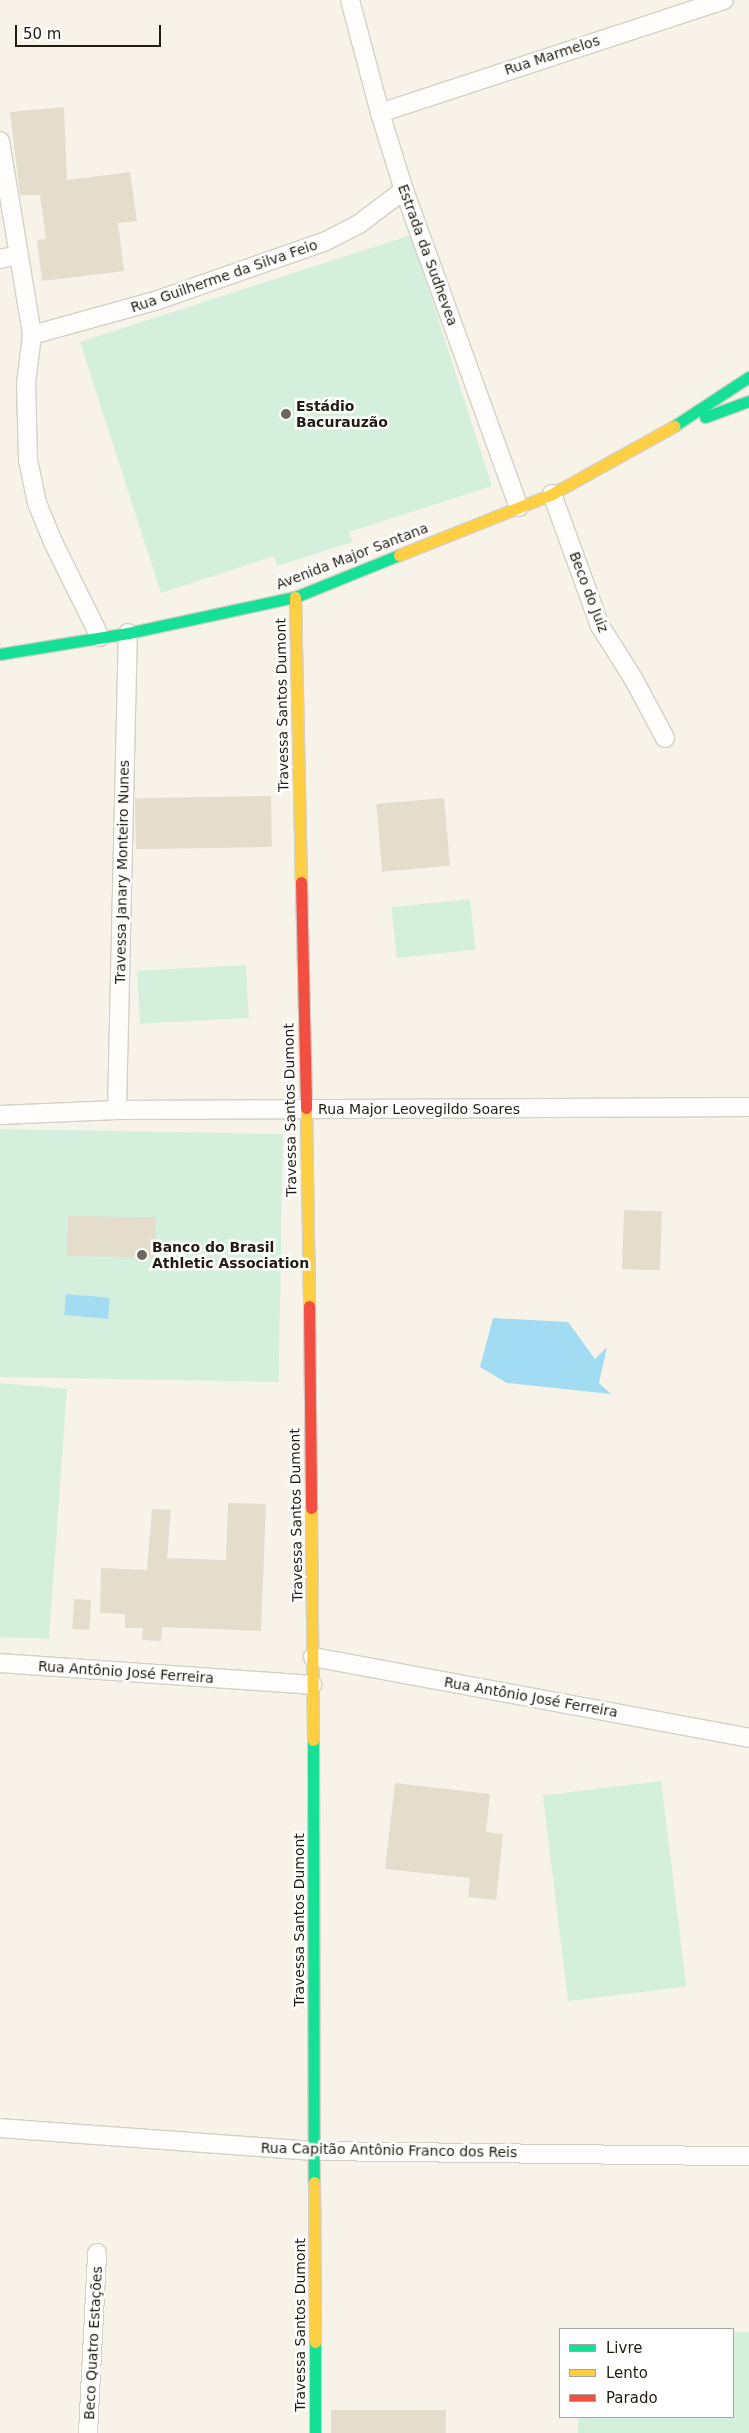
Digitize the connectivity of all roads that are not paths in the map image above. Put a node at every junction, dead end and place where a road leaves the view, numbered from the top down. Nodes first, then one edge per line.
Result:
1 (350, 0) edge
2 (724, 0) edge
3 (380, 113) junction
4 (0, 141) edge
5 (404, 190) junction
6 (19, 255) junction
7 (0, 259) edge
8 (32, 335) junction
9 (749, 377) edge
10 (749, 401) edge
11 (666, 432) junction
12 (552, 494) junction
13 (519, 507) junction
14 (295, 597) junction
15 (128, 634) junction
16 (100, 637) junction
17 (0, 654) edge
18 (664, 738) dead end
19 (749, 1107) edge
20 (306, 1109) junction
21 (117, 1110) junction
22 (0, 1114) edge
23 (313, 1657) junction
24 (0, 1663) edge
25 (312, 1685) junction
26 (749, 1738) edge
27 (0, 2128) edge
28 (315, 2151) junction
29 (749, 2156) edge
30 (97, 2253) dead end
31 (88, 2433) edge
32 (315, 2433) edge

1 - 3 street, Estrada da Sudhevea
2 - 3 street, Rua Marmelos
3 - 5 street, Estrada da Sudhevea
4 - 6 street
5 - 8 street, Rua Guilherme da Silva Feio
5 - 13 street, Estrada da Sudhevea
6 - 7 street
6 - 8 street
8 - 16 street
9 - 11 street, Avenida Major Santana
10 - 11 street, Avenida Major Santana
11 - 12 street, Avenida Major Santana
12 - 13 street, Avenida Major Santana
12 - 18 street, Beco do Juiz
13 - 14 street, Avenida Major Santana
14 - 15 street, Avenida Major Santana
14 - 20 street, Travessa Santos Dumont
15 - 16 street, Avenida Major Santana
15 - 21 street, Travessa Janary Monteiro Nunes
16 - 17 street, Avenida Major Santana
19 - 20 street, Rua Major Leovegildo Soares
20 - 21 street, Rua Major Leovegildo Soares
20 - 23 street, Travessa Santos Dumont
21 - 22 street, Rua Major Leovegildo Soares
23 - 25 street, Travessa Santos Dumont
23 - 26 street, Rua Antônio José Ferreira
24 - 25 street, Rua Antônio José Ferreira
25 - 28 street, Travessa Santos Dumont
27 - 28 street, Rua Capitão Antônio Franco dos Reis
28 - 29 street, Rua Capitão Antônio Franco dos Reis
28 - 32 street, Travessa Santos Dumont
30 - 31 street, Beco Quatro Estações

